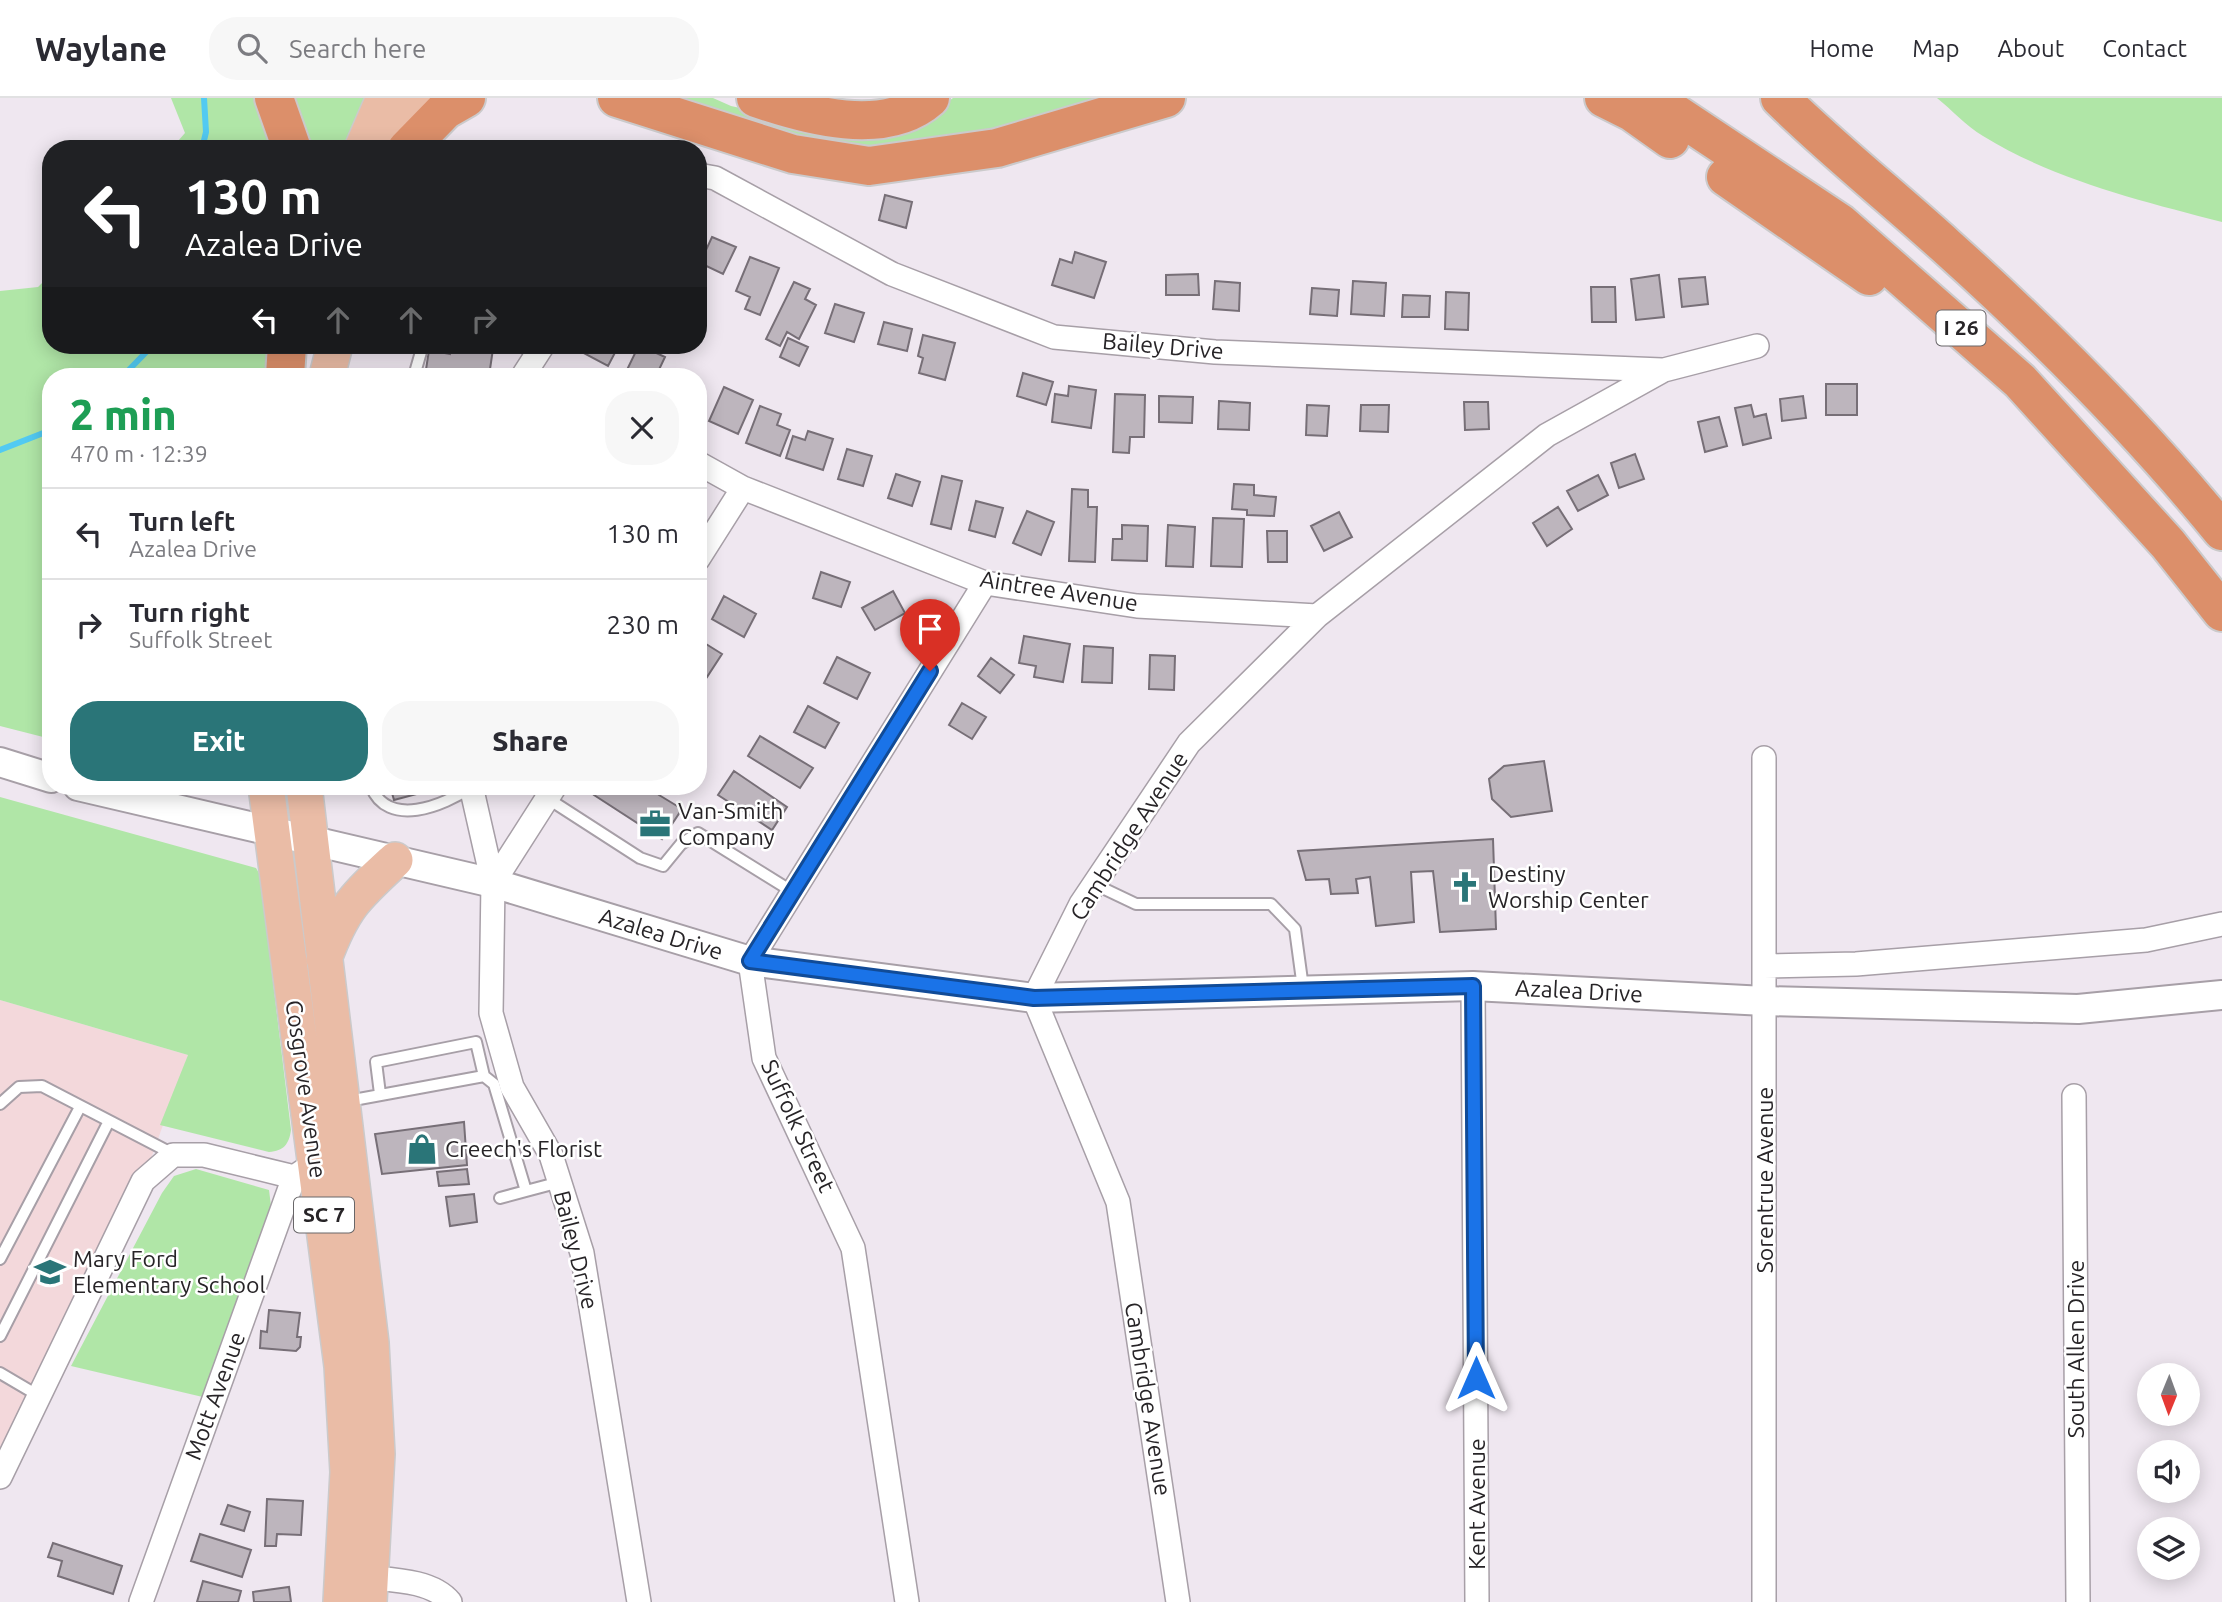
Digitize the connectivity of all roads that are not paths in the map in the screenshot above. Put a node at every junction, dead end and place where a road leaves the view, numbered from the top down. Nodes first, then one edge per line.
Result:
1 (274, 98) edge
2 (384, 98) edge
3 (419, 98) edge
4 (466, 98) edge
5 (617, 98) edge
6 (756, 98) edge
7 (930, 98) edge
8 (1166, 98) edge
9 (1604, 98) edge
10 (1652, 98) edge
11 (1755, 98) edge
12 (1780, 98) edge
13 (289, 140) edge
14 (366, 140) edge
15 (401, 140) edge
16 (416, 140) edge
17 (1838, 154) junction
18 (707, 177) edge
19 (1757, 346) dead end
20 (1664, 370) junction
21 (2020, 381) junction
22 (707, 468) edge
23 (743, 488) junction
24 (2222, 531) edge
25 (707, 545) edge
26 (985, 583) junction
27 (2222, 612) edge
28 (1317, 616) junction
29 (1764, 758) dead end
30 (0, 762) edge
31 (42, 775) edge
32 (117, 795) edge
33 (267, 795) edge
34 (305, 795) edge
35 (374, 795) edge
36 (460, 795) edge
37 (473, 795) edge
38 (549, 795) edge
39 (555, 795) edge
40 (270, 830) junction
41 (309, 839) junction
42 (395, 860) junction
43 (493, 883) junction
44 (1094, 884) junction
45 (793, 892) junction
46 (2222, 924) edge
47 (324, 959) junction
48 (750, 961) junction
49 (1764, 966) junction
50 (1473, 986) junction
51 (1304, 990) junction
52 (2222, 995) edge
53 (1034, 998) junction
54 (1765, 1001) junction
55 (486, 1038) junction
56 (484, 1076) junction
57 (380, 1094) junction
58 (2074, 1096) dead end
59 (341, 1102) junction
60 (0, 1104) edge
61 (80, 1107) junction
62 (109, 1121) junction
63 (175, 1155) junction
64 (305, 1170) junction
65 (560, 1182) junction
66 (526, 1191) junction
67 (500, 1198) dead end
68 (0, 1258) edge
69 (0, 1336) edge
70 (0, 1373) edge
71 (39, 1396) junction
72 (0, 1477) edge
73 (370, 1590) edge
74 (141, 1602) edge
75 (341, 1602) edge
76 (450, 1602) edge
77 (639, 1602) edge
78 (907, 1602) edge
79 (1178, 1602) edge
80 (1477, 1602) edge
81 (1764, 1602) edge
82 (2078, 1602) edge

1 - 13 highway
2 - 14 main road
3 - 15 main road
4 - 16 highway
5 - 8 highway
6 - 7 highway
9 - 21 highway
10 - 21 highway, I 26
11 - 17 highway, I 26
12 - 17 highway
17 - 24 highway, I 26
18 - 20 street, Bailey Drive
19 - 20 street, Cambridge Avenue
20 - 28 street, Cambridge Avenue
21 - 27 highway, I 26
22 - 23 street, Aintree Avenue
23 - 25 street
23 - 26 street, Aintree Avenue
26 - 28 street, Aintree Avenue
26 - 45 street
28 - 44 street, Cambridge Avenue
29 - 49 street, Sorentrue Avenue
30 - 31 street
32 - 40 street, Azalea Drive
33 - 40 main road, Cosgrove Avenue / SC 7
34 - 41 main road, Cosgrove Avenue / SC 7
35 - 36 lane
37 - 43 street, Bailey Drive
38 - 43 street
39 - 45 lane
40 - 41 street, Azalea Drive
40 - 64 main road, Cosgrove Avenue / SC 7
41 - 42 street, Azalea Drive
41 - 47 main road, Cosgrove Avenue / SC 7
42 - 43 street, Azalea Drive
42 - 47 main road
43 - 48 street, Azalea Drive
43 - 55 street, Bailey Drive
44 - 51 lane
44 - 53 street, Cambridge Avenue
45 - 48 street
46 - 49 street
47 - 59 main road, Cosgrove Avenue / SC 7
48 - 53 street, Azalea Drive
48 - 78 street, Suffolk Street
49 - 54 street, Sorentrue Avenue
50 - 51 street, Azalea Drive
50 - 54 street, Azalea Drive
50 - 80 street, Kent Avenue
51 - 53 street, Azalea Drive
52 - 54 street, Azalea Drive
53 - 79 street, Cambridge Avenue
54 - 81 street, Sorentrue Avenue
55 - 56 lane
55 - 57 lane
55 - 65 street, Bailey Drive
56 - 57 lane
56 - 66 lane
57 - 59 lane
58 - 82 street, South Allen Drive
59 - 73 main road, Cosgrove Avenue / SC 7
60 - 61 lane
61 - 62 lane
61 - 68 lane
62 - 63 lane
62 - 69 lane
63 - 64 street
63 - 71 street
64 - 74 street, Mott Avenue
64 - 75 main road, Cosgrove Avenue / SC 7
65 - 66 lane
65 - 77 street, Bailey Drive
66 - 67 lane
70 - 71 lane
71 - 72 street
73 - 76 street

